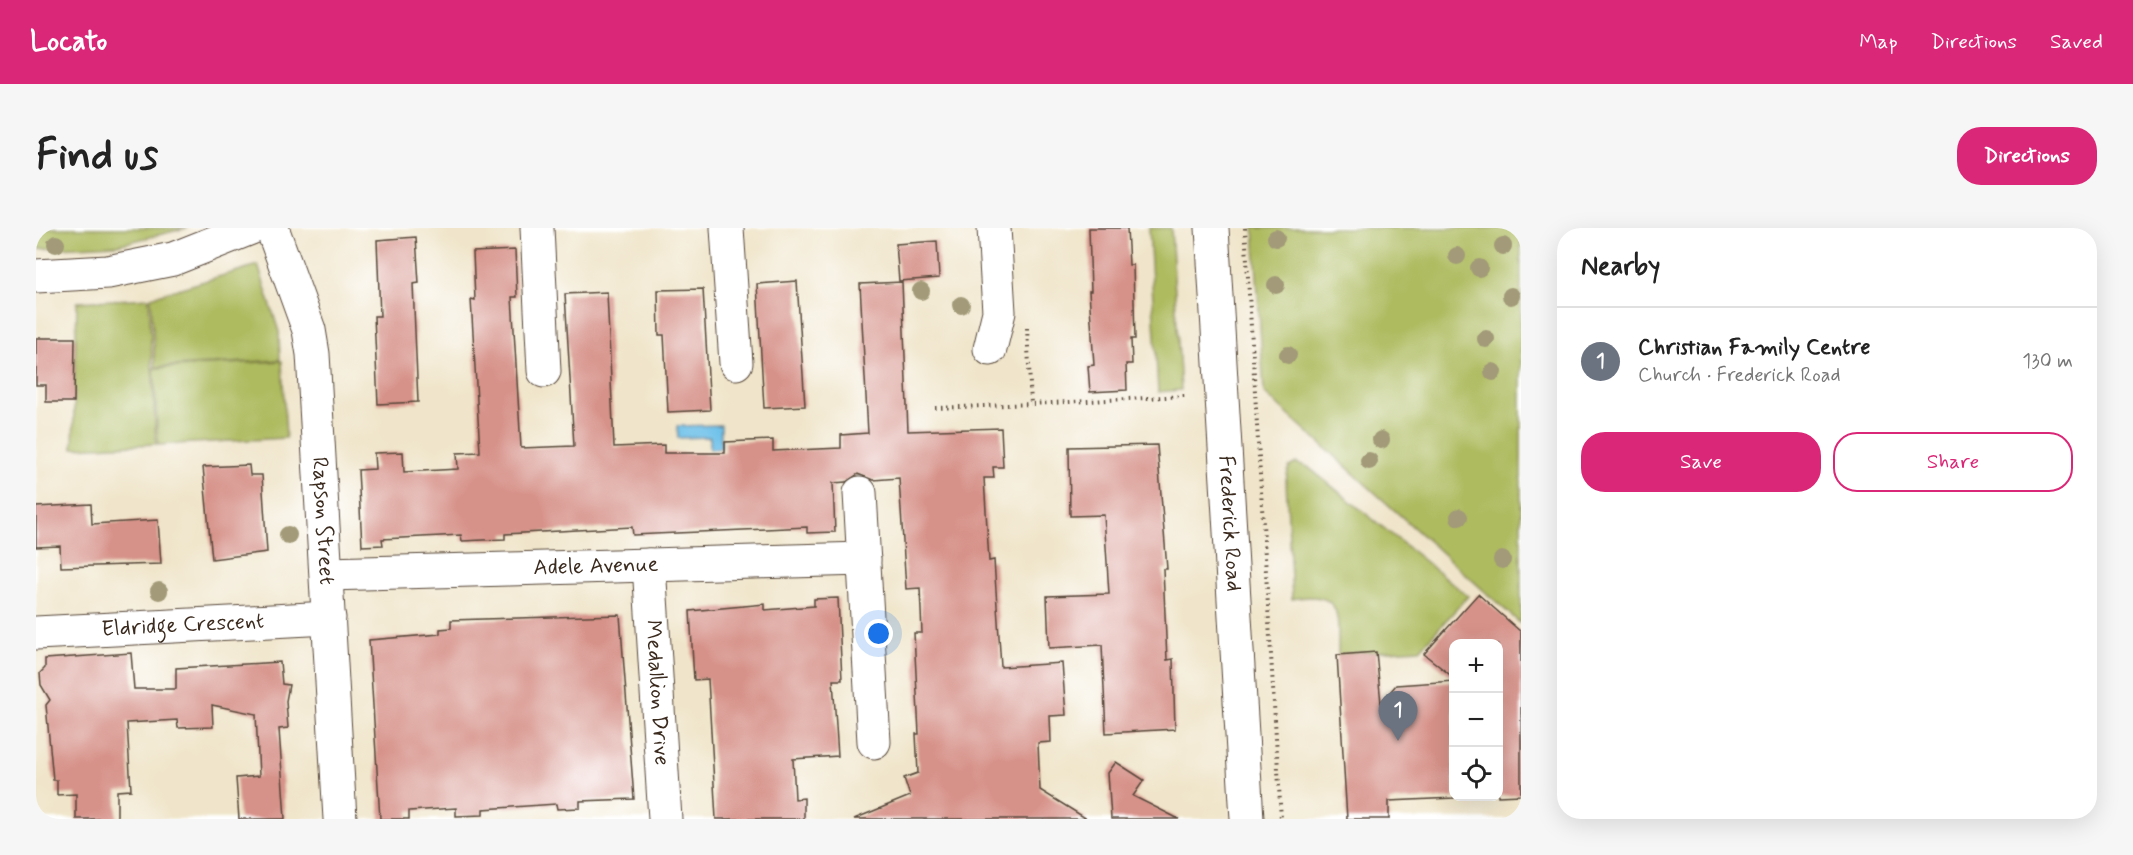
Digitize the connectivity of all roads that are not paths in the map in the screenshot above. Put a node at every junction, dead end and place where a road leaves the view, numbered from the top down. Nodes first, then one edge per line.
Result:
1 (251, 228) edge
2 (272, 228) edge
3 (537, 228) edge
4 (727, 228) edge
5 (994, 228) edge
6 (1212, 228) edge
7 (36, 276) edge
8 (990, 349) dead end
9 (736, 363) dead end
10 (544, 371) dead end
11 (860, 493) dead end
12 (864, 559) junction
13 (648, 565) junction
14 (328, 574) junction
15 (329, 618) junction
16 (36, 633) edge
17 (874, 742) dead end
18 (340, 819) edge
19 (665, 819) edge
20 (1246, 819) edge

1 - 7 street
2 - 14 street, Rapson Street
3 - 10 street
4 - 9 street
5 - 8 street
6 - 20 street, Frederick Road
11 - 12 street
12 - 13 street, Adele Avenue
12 - 17 street
13 - 14 street, Adele Avenue
13 - 19 street, Medallion Drive
14 - 15 street, Rapson Street
15 - 16 street, Eldridge Crescent
15 - 18 street, Rapson Street

